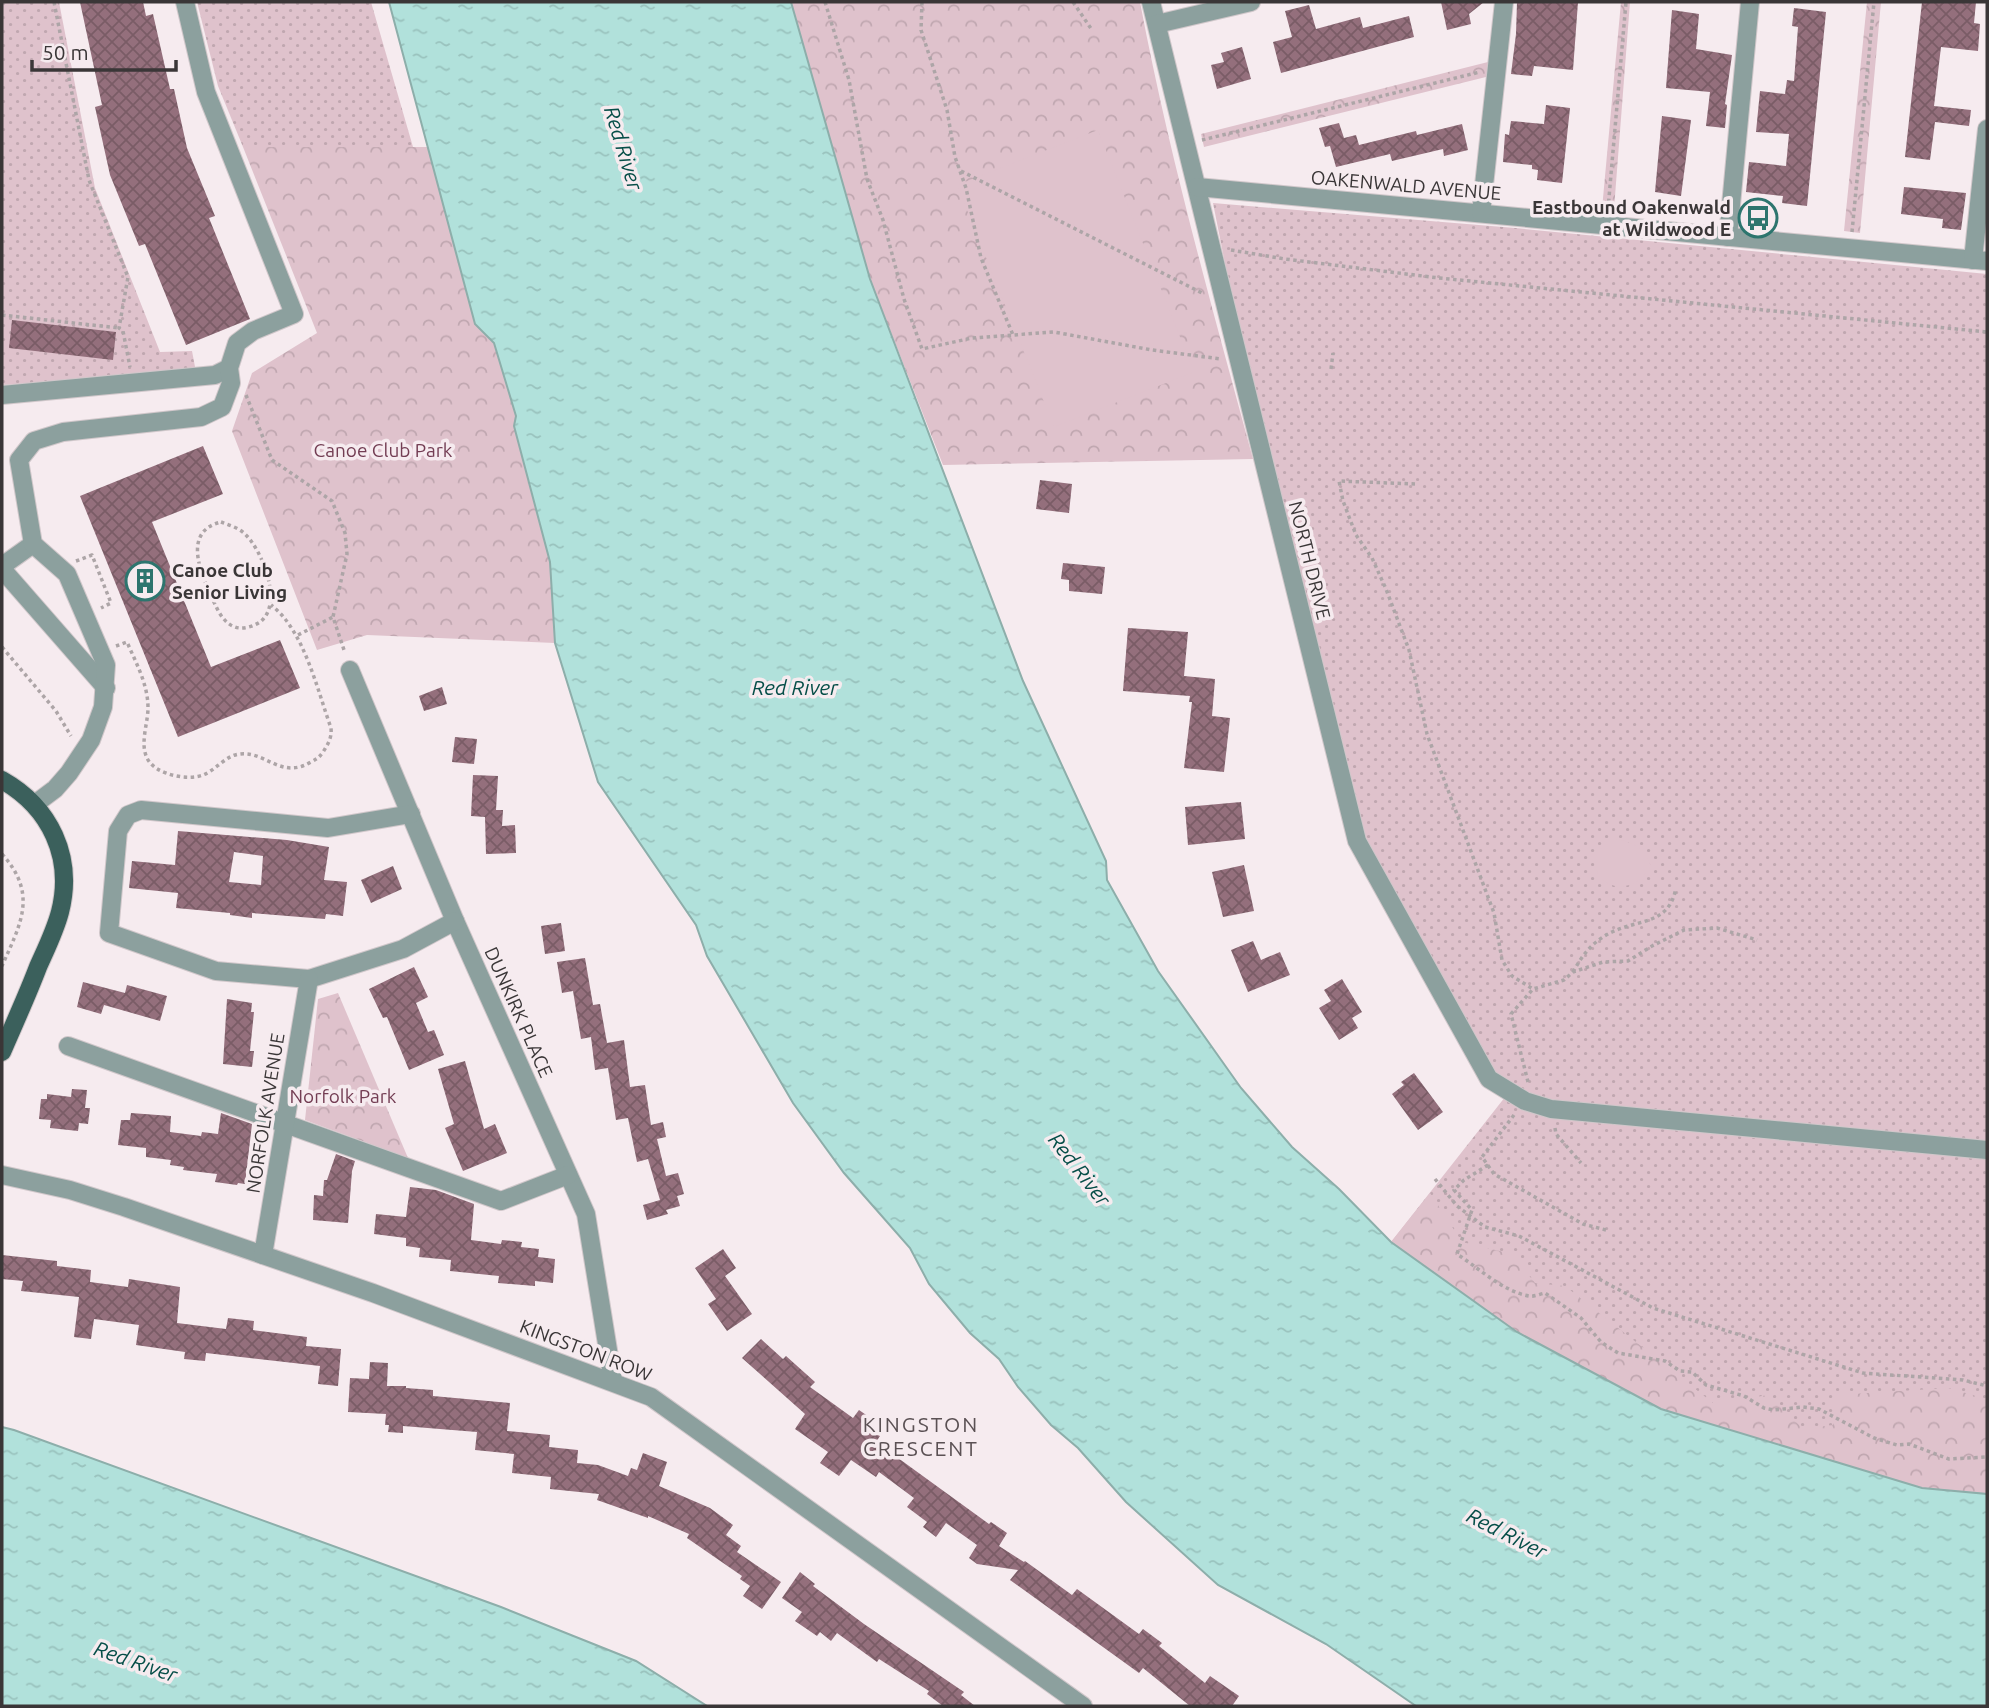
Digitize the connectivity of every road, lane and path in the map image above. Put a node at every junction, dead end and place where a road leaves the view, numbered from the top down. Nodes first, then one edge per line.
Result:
1 (54, 2) edge
2 (185, 2) edge
3 (825, 2) edge
4 (922, 2) edge
5 (1073, 2) edge
6 (1151, 2) edge
7 (1251, 2) edge
8 (1504, 2) edge
9 (1626, 2) edge
10 (1750, 2) edge
11 (1874, 2) edge
12 (1157, 24) junction
13 (1092, 30) dead end
14 (1497, 67) junction
15 (1987, 129) edge
16 (1186, 144) junction
17 (959, 170) junction
18 (1197, 187) junction
19 (1481, 213) junction
20 (1606, 225) junction
21 (1728, 237) junction
22 (1212, 247) junction
23 (1851, 248) junction
24 (1980, 260) edge
25 (1226, 305) junction
26 (2, 315) edge
27 (120, 328) junction
28 (1987, 332) edge
29 (1013, 335) junction
30 (1333, 353) dead end
31 (1240, 361) junction
32 (229, 368) junction
33 (1331, 369) dead end
34 (133, 383) junction
35 (245, 393) dead end
36 (2, 395) edge
37 (1415, 484) dead end
38 (33, 544) junction
39 (2, 568) edge
40 (67, 574) junction
41 (271, 605) junction
42 (95, 610) dead end
43 (333, 617) junction
44 (297, 636) junction
45 (2, 647) edge
46 (111, 648) dead end
47 (350, 670) joint
48 (106, 688) junction
49 (81, 758) junction
50 (2, 780) edge
51 (36, 804) junction
52 (411, 814) junction
53 (2, 854) edge
54 (1676, 888) dead end
55 (456, 922) junction
56 (1757, 940) dead end
57 (2, 966) edge
58 (1573, 972) junction
59 (309, 979) junction
60 (1533, 989) junction
61 (68, 1046) dead end
62 (2, 1052) edge
63 (1525, 1101) junction
64 (1551, 1109) junction
65 (285, 1122) junction
66 (1987, 1150) edge
67 (1581, 1163) dead end
68 (1488, 1165) junction
69 (568, 1174) junction
70 (2, 1175) edge
71 (1435, 1179) dead end
72 (1470, 1216) junction
73 (1606, 1230) dead end
74 (263, 1255) junction
75 (613, 1381) junction
76 (1987, 1386) edge
77 (1987, 1457) edge
78 (1083, 1706) edge

1 - 27 path
2 - 32 street
3 - 29 path
4 - 17 path
5 - 13 path
6 - 12 street, NORTH DRIVE
7 - 12 street
8 - 14 street
9 - 20 path
10 - 21 street
11 - 23 path
12 - 16 street, NORTH DRIVE
14 - 16 path
14 - 19 street
15 - 24 street
16 - 18 street, NORTH DRIVE
17 - 25 path
17 - 29 path
18 - 19 street, OAKENWALD AVENUE
18 - 22 street, NORTH DRIVE
19 - 20 street, OAKENWALD AVENUE
20 - 21 street, OAKENWALD AVENUE
21 - 23 street, OAKENWALD AVENUE
22 - 25 street, NORTH DRIVE
22 - 28 path
23 - 24 street, OAKENWALD AVENUE
25 - 31 street, NORTH DRIVE
26 - 27 path
27 - 34 path
29 - 31 path
30 - 33 path
31 - 63 street, NORTH DRIVE
32 - 34 street
32 - 38 street
34 - 36 street
35 - 43 path
37 - 60 path
38 - 39 street
38 - 40 street
39 - 48 street
40 - 42 path
40 - 48 street
41 - 41 path
41 - 44 path
43 - 44 path
43 - 47 path
44 - 46 path
45 - 49 path
47 - 52 street, DUNKIRK PLACE
48 - 49 street
49 - 51 street
50 - 51 main road
51 - 62 main road
52 - 55 street, DUNKIRK PLACE
52 - 59 street
53 - 57 path
54 - 58 path
55 - 59 street
55 - 69 street, DUNKIRK PLACE
56 - 58 path
58 - 60 path
59 - 65 street, NORFOLK AVENUE
60 - 63 path
61 - 65 street
63 - 64 street, NORTH DRIVE
63 - 68 path
64 - 66 street, NORTH DRIVE
64 - 67 path
65 - 69 street
65 - 74 street, NORFOLK AVENUE
68 - 72 path
68 - 73 path
69 - 75 street, DUNKIRK PLACE
70 - 74 street, KINGSTON ROW
71 - 72 path
72 - 76 path
72 - 77 path
74 - 75 street, KINGSTON ROW
75 - 78 street, KINGSTON ROW

